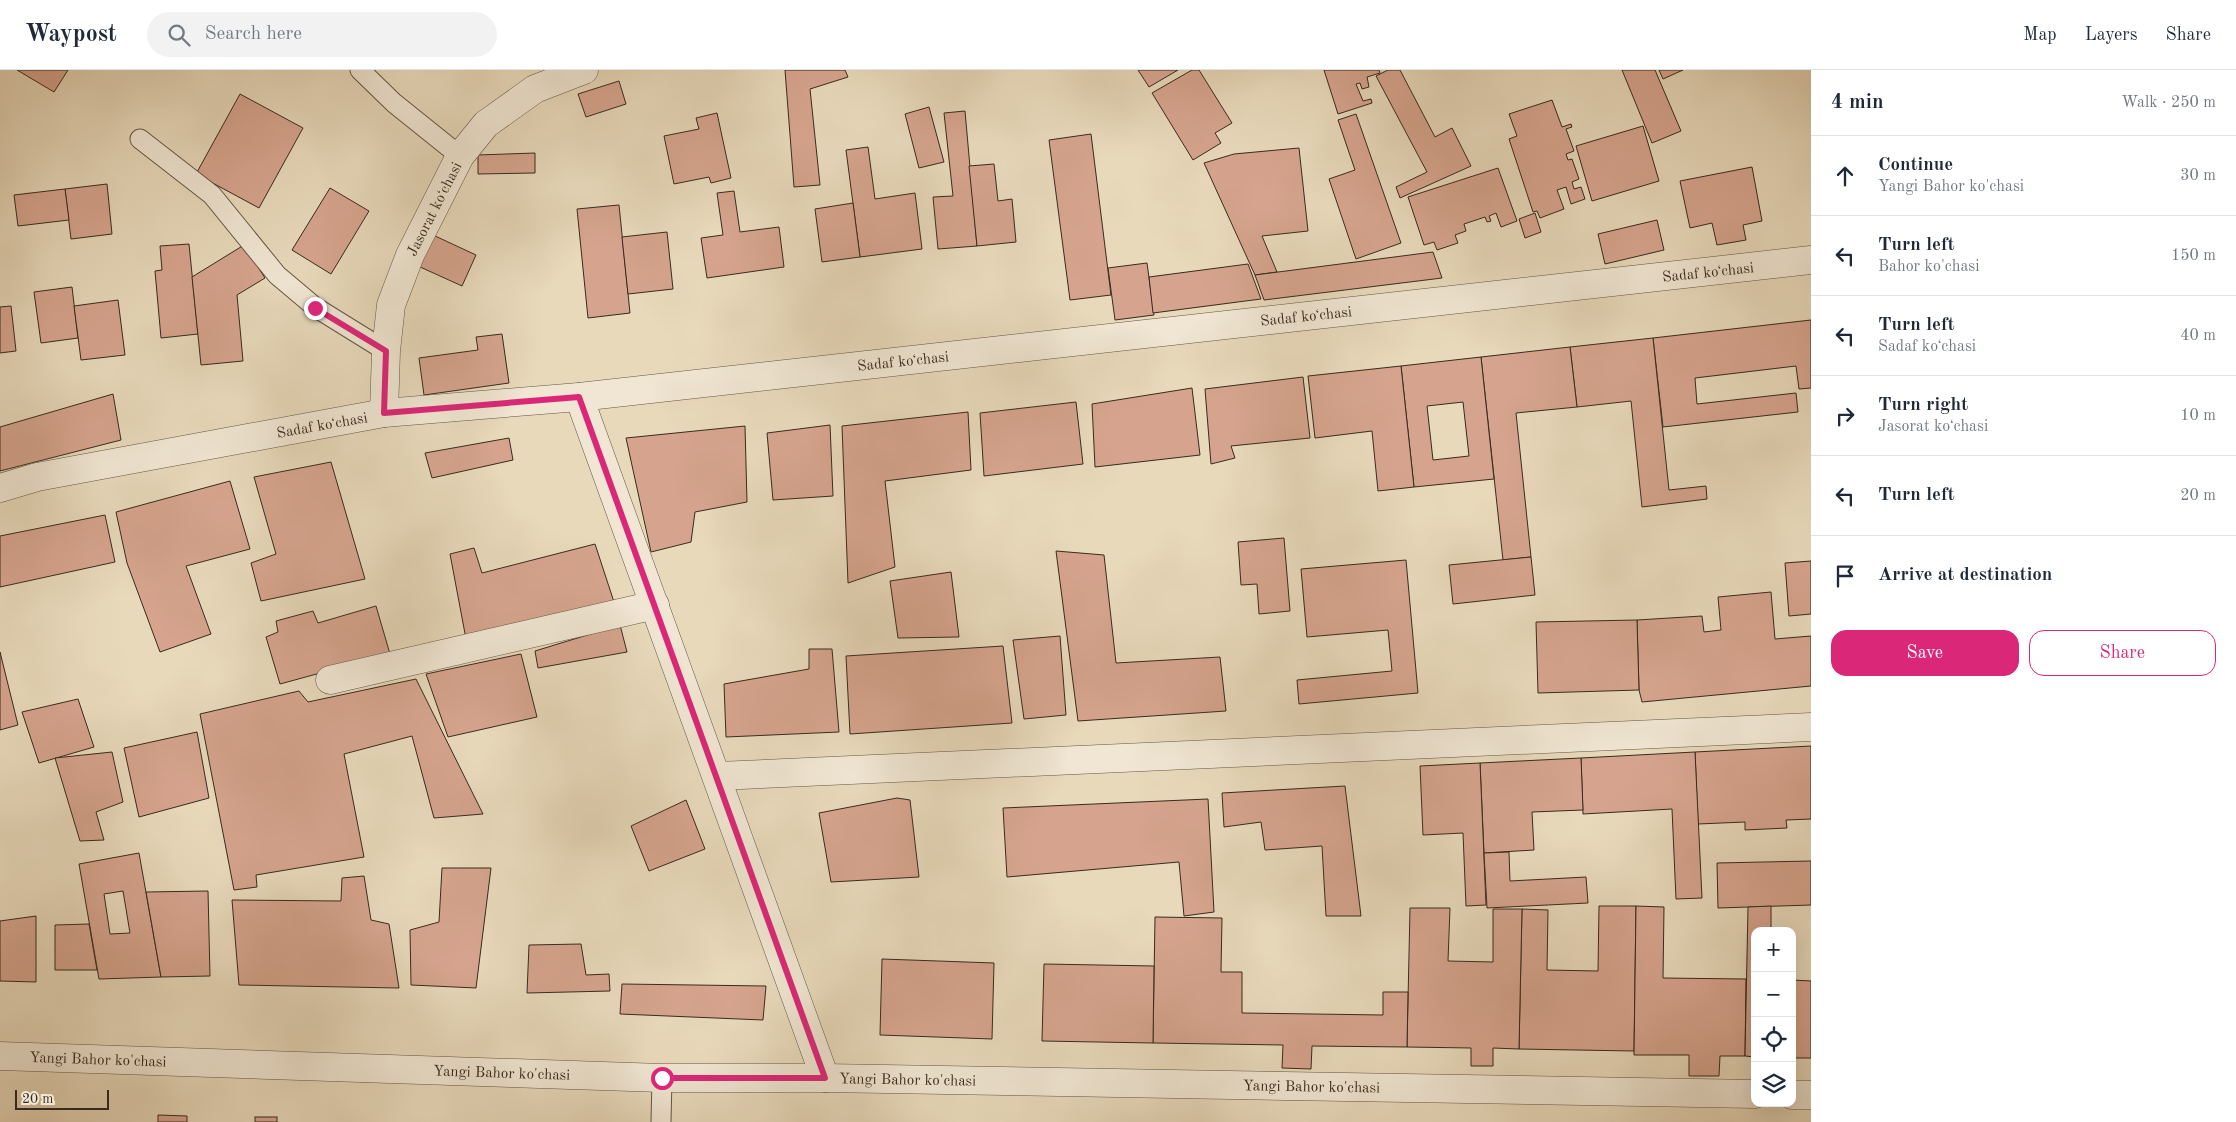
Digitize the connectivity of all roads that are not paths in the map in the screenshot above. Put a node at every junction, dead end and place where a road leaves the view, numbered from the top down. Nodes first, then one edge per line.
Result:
1 (360, 70) edge
2 (584, 70) edge
3 (140, 139) dead end
4 (460, 156) junction
5 (1811, 260) edge
6 (386, 351) junction
7 (579, 397) junction
8 (384, 413) junction
9 (0, 488) edge
10 (655, 605) junction
11 (330, 680) dead end
12 (1811, 727) edge
13 (718, 776) junction
14 (0, 1056) edge
15 (662, 1078) junction
16 (825, 1078) junction
17 (1751, 1094) edge
18 (1796, 1095) edge
19 (1811, 1095) edge
20 (661, 1122) edge

1 - 4 lane
2 - 4 street, Jasorat koʻchasi
3 - 6 lane
4 - 6 street, Jasorat koʻchasi
5 - 7 street, Sadaf koʻchasi
6 - 8 street, Jasorat koʻchasi
7 - 8 street, Sadaf koʻchasi
7 - 10 street
8 - 9 street, Sadaf koʻchasi
10 - 11 street
10 - 13 street
12 - 13 street
13 - 16 street
14 - 15 street, Yangi Bahor ko'chasi
15 - 16 street, Yangi Bahor ko'chasi
15 - 20 lane
16 - 17 street, Yangi Bahor ko'chasi
18 - 19 street

